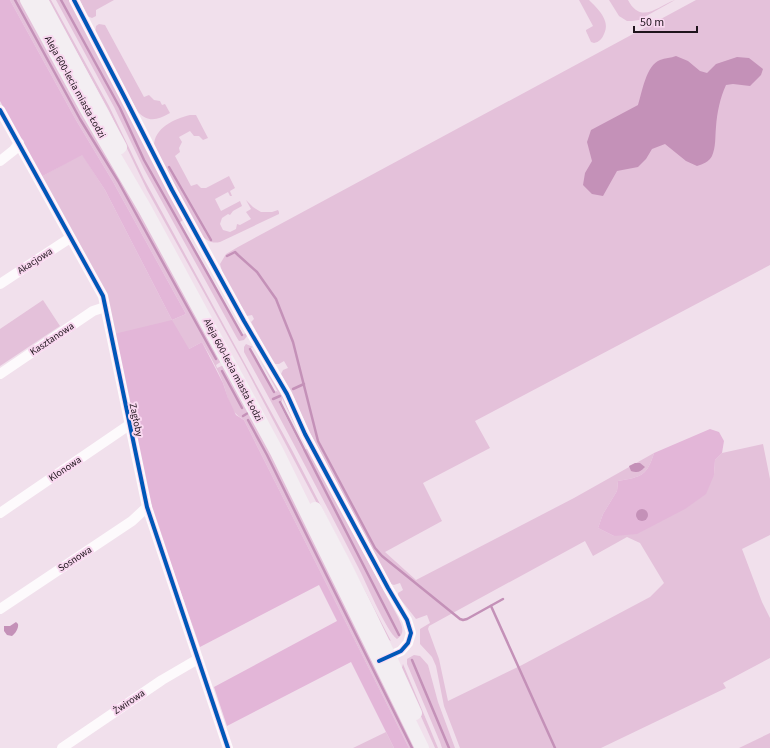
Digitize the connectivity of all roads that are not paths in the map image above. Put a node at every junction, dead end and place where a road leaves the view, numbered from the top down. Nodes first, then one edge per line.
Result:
1 (27, 0) edge
2 (41, 0) edge
3 (74, 0) edge
4 (0, 110) edge
5 (19, 143) junction
6 (0, 161) edge
7 (70, 238) junction
8 (0, 284) edge
9 (105, 307) junction
10 (0, 374) edge
11 (129, 425) junction
12 (147, 507) junction
13 (0, 513) edge
14 (0, 609) edge
15 (385, 658) junction
16 (198, 659) junction
17 (62, 748) edge
18 (228, 748) edge
19 (422, 748) edge
20 (430, 748) edge

1 - 15 main road, Aleja 600-lecia miasta Łodzi
2 - 15 main road, Aleja 600-lecia miasta Łodzi
3 - 15 street
4 - 5 street, Zagłoby
5 - 6 street
5 - 7 street, Zagłoby
7 - 8 street, Akacjowa
7 - 9 street, Zagłoby
9 - 10 street, Kasztanowa
9 - 11 street, Zagłoby
11 - 12 street, Zagłoby
11 - 13 street, Klonowa
12 - 14 street, Sosnowa
12 - 16 street, Zagłoby
15 - 19 main road, Aleja 600-lecia miasta Łodzi
15 - 20 main road, Aleja 600-lecia miasta Łodzi
16 - 17 street, Żwirowa
16 - 18 street, Zagłoby

